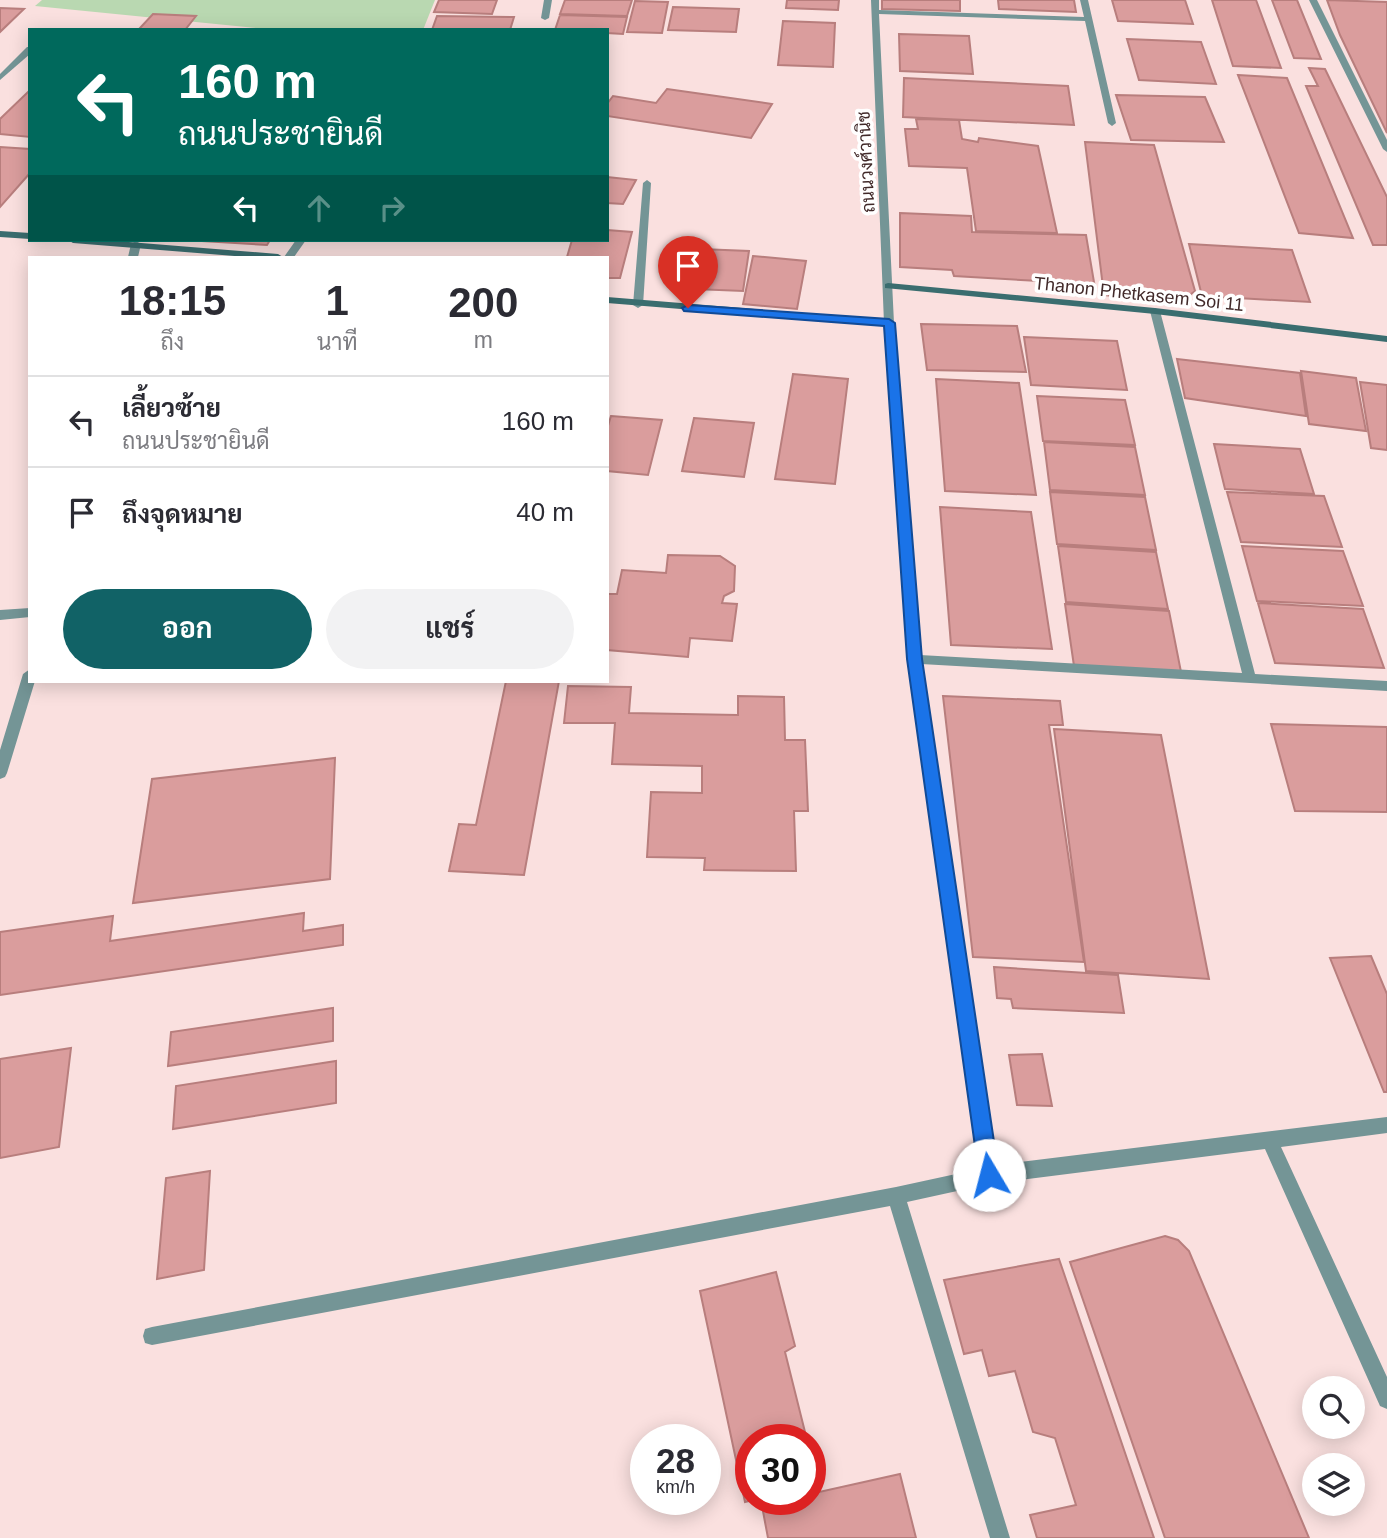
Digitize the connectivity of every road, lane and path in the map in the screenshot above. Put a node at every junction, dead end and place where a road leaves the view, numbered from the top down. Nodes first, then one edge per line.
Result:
1 (548, 0) edge
2 (875, 0) edge
3 (1084, 0) edge
4 (1313, 0) edge
5 (875, 12) junction
6 (545, 18) dead end
7 (1088, 19) junction
8 (28, 51) edge
9 (0, 78) edge
10 (1112, 123) dead end
11 (1387, 149) edge
12 (647, 183) dead end
13 (0, 234) edge
14 (28, 236) edge
15 (104, 242) edge
16 (135, 244) junction
17 (132, 256) edge
18 (267, 256) edge
19 (888, 286) junction
20 (609, 300) edge
21 (638, 304) junction
22 (1155, 312) junction
23 (889, 323) junction
24 (1387, 339) edge
25 (28, 612) edge
26 (0, 615) edge
27 (914, 659) junction
28 (1250, 679) junction
29 (28, 681) edge
30 (1387, 686) edge
31 (0, 773) edge
32 (1387, 1125) edge
33 (1270, 1141) junction
34 (989, 1175) junction
35 (896, 1196) junction
36 (152, 1336) dead end
37 (1387, 1399) edge
38 (1000, 1538) edge

1 - 6 street
2 - 5 street, ถนนวงศ์วานิช
3 - 7 street
4 - 11 street
5 - 7 street
5 - 19 street, ถนนวงศ์วานิช
7 - 10 street
8 - 9 street
12 - 21 street
13 - 14 street
15 - 16 street
16 - 17 street
16 - 18 street
19 - 22 street, Thanon Phetkasem Soi 11
19 - 23 street, ถนนวงศ์วานิช
20 - 21 street
21 - 23 street
22 - 24 street, Thanon Phetkasem Soi 11
22 - 28 street
23 - 27 street, ถนนวงศ์วานิช
25 - 26 street
27 - 28 street
27 - 34 street, ถนนวงศ์วานิช
28 - 30 street
29 - 31 street
32 - 33 street
33 - 34 street
33 - 37 street
34 - 35 street
35 - 36 street
35 - 38 street

